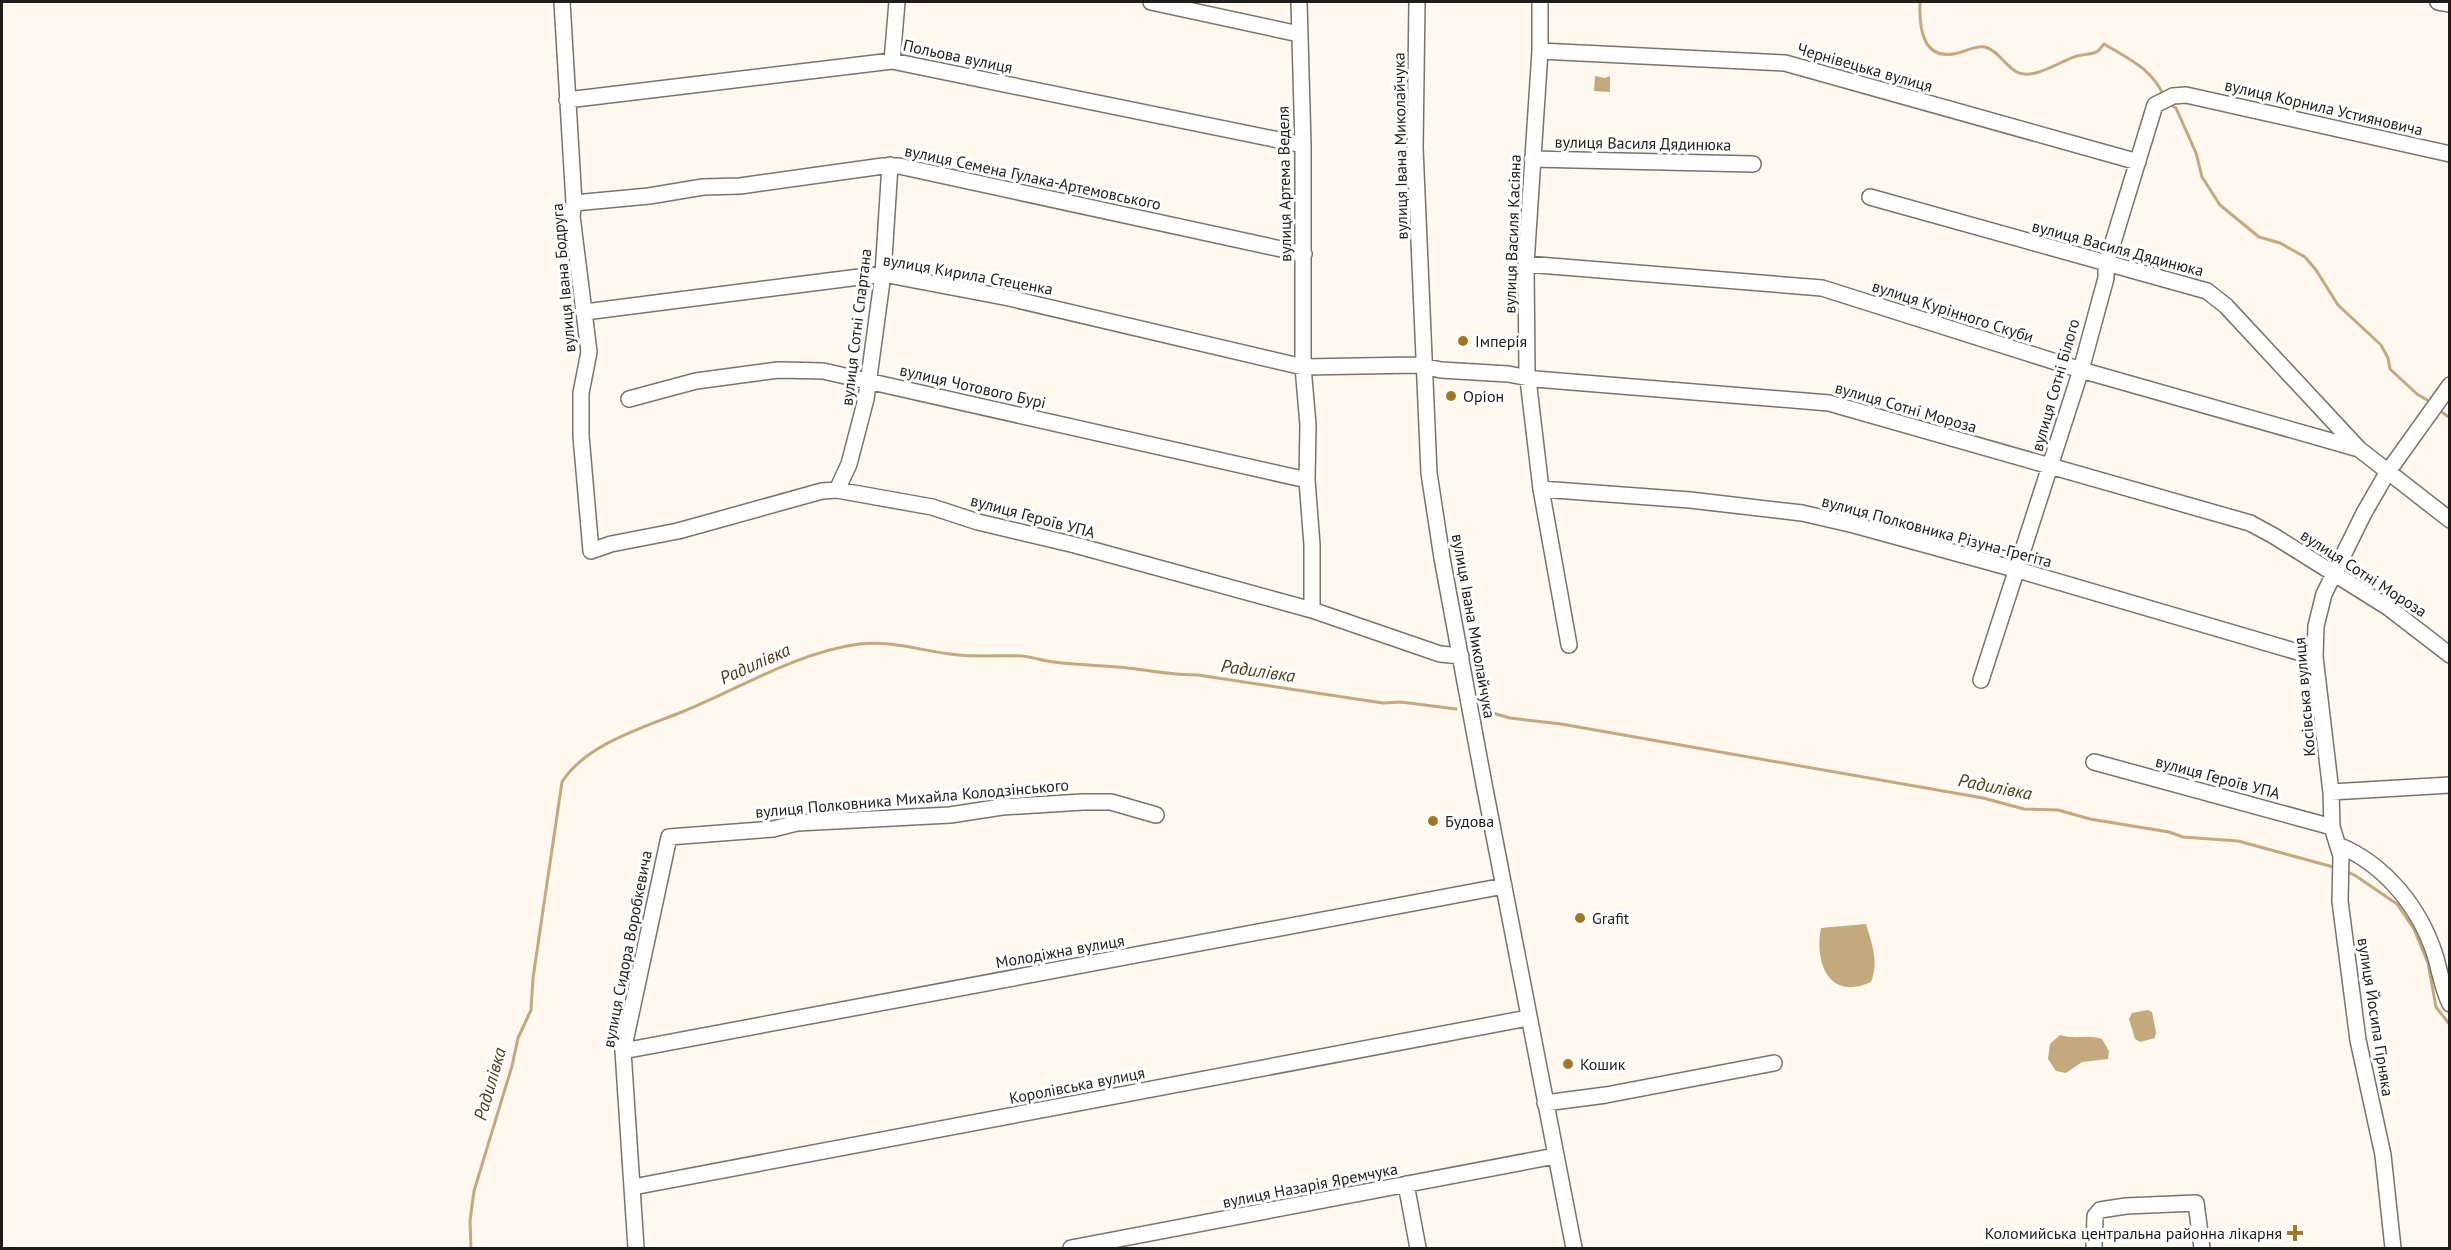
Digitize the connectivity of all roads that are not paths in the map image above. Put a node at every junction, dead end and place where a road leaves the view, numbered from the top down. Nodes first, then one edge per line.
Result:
1 (562, 2) edge
2 (897, 2) edge
3 (1151, 2) edge
4 (1299, 2) edge
5 (1417, 2) edge
6 (1540, 2) edge
7 (2438, 2) edge
8 (2450, 4) edge
9 (1299, 34) junction
10 (1540, 51) junction
11 (892, 61) junction
12 (567, 100) junction
13 (2165, 100) joint
14 (1303, 145) junction
15 (2450, 153) edge
16 (1532, 159) junction
17 (2138, 162) junction
18 (1753, 164) dead end
19 (890, 165) junction
20 (1870, 197) dead end
21 (574, 203) junction
22 (1304, 254) junction
23 (1526, 264) junction
24 (2106, 265) junction
25 (884, 274) junction
26 (585, 312) junction
27 (1423, 366) junction
28 (1304, 367) junction
29 (2081, 370) junction
30 (1527, 378) junction
31 (867, 380) junction
32 (2450, 385) edge
33 (629, 399) dead end
34 (2359, 449) junction
35 (2050, 468) junction
36 (2387, 473) junction
37 (1307, 480) junction
38 (1541, 489) junction
39 (837, 490) junction
40 (2450, 520) edge
41 (591, 551) joint
42 (2018, 570) junction
43 (2335, 573) junction
44 (1312, 610) junction
45 (1569, 645) dead end
46 (2450, 655) edge
47 (1461, 656) junction
48 (2315, 657) junction
49 (1981, 680) dead end
50 (2094, 762) dead end
51 (2450, 785) edge
52 (2331, 792) junction
53 (1156, 815) dead end
54 (2332, 827) junction
55 (669, 837) joint
56 (2338, 845) junction
57 (1504, 886) junction
58 (2450, 1004) edge
59 (1528, 1018) junction
60 (623, 1051) junction
61 (1774, 1063) dead end
62 (1545, 1103) junction
63 (1555, 1156) junction
64 (1406, 1184) junction
65 (633, 1187) junction
66 (636, 1248) edge
67 (1071, 1248) edge
68 (1418, 1248) edge
69 (1574, 1248) edge
70 (2094, 1248) edge
71 (2202, 1248) edge
72 (2393, 1248) edge

1 - 12 street, вулиця Івана Бодруга
2 - 11 street
3 - 9 street
4 - 9 street, вулиця Артема Веделя
5 - 27 street, вулиця Івана Миколайчука
6 - 10 street, вулиця Василя Касіяна
7 - 8 street
9 - 14 street, вулиця Артема Веделя
10 - 16 street, вулиця Василя Касіяна
10 - 17 street, Чернівецька вулиця
11 - 12 street, Польова вулиця
11 - 14 street, Польова вулиця
12 - 21 street, вулиця Івана Бодруга
13 - 15 street, вулиця Корнила Устияновича
13 - 17 street, вулиця Сотні Білого
14 - 22 street, вулиця Артема Веделя
16 - 18 street, вулиця Василя Дядинюка
16 - 23 street, вулиця Василя Касіяна
17 - 24 street, вулиця Сотні Білого
19 - 21 street, вулиця Семена Гулака-Артемовського
19 - 22 street, вулиця Семена Гулака-Артемовського
19 - 25 street, вулиця Сотні Спартана
20 - 24 street, вулиця Василя Дядинюка
21 - 26 street, вулиця Івана Бодруга
22 - 28 street, вулиця Артема Веделя
23 - 29 street, вулиця Курінного Скуби
23 - 30 street, вулиця Василя Касіяна
24 - 29 street, вулиця Сотні Білого
24 - 34 street, вулиця Василя Дядинюка
25 - 26 street, вулиця Кирила Стеценка
25 - 28 street, вулиця Кирила Стеценка
25 - 31 street, вулиця Сотні Спартана
26 - 41 street, вулиця Івана Бодруга
27 - 28 street, вулиця Сотні Мороза
27 - 30 street, вулиця Сотні Мороза
27 - 47 street, вулиця Івана Миколайчука
28 - 37 street, вулиця Артема Веделя
29 - 34 street, вулиця Курінного Скуби
29 - 35 street, вулиця Сотні Білого
30 - 35 street, вулиця Сотні Мороза
30 - 38 street, вулиця Василя Касіяна
31 - 33 street, вулиця Чотового Бурі
31 - 37 street, вулиця Чотового Бурі
31 - 39 street, вулиця Сотні Спартана
32 - 36 street, Косівська вулиця
34 - 36 street, вулиця Василя Дядинюка
35 - 42 street, вулиця Сотні Білого
35 - 43 street, вулиця Сотні Мороза
36 - 40 street, вулиця Василя Дядинюка
36 - 43 street, Косівська вулиця
37 - 44 street, вулиця Артема Веделя
38 - 42 street, вулиця Полковника Різуна-Грегіта
38 - 45 street, вулиця Василя Касіяна
39 - 41 street, вулиця Героїв УПА
39 - 44 street, вулиця Героїв УПА
42 - 48 street, вулиця Полковника Різуна-Грегіта
42 - 49 street, вулиця Сотні Білого
43 - 46 street, вулиця Сотні Мороза
43 - 48 street, Косівська вулиця
44 - 47 street, вулиця Героїв УПА
47 - 57 street, вулиця Івана Миколайчука
48 - 52 street, Косівська вулиця
50 - 54 street, вулиця Героїв УПА
51 - 52 street
52 - 54 street, Косівська вулиця
53 - 55 street, вулиця Полковника Михайла Колодзінського
54 - 56 street, вулиця Йосипа Гірняка
55 - 60 street, вулиця Сидора Воробкевича
56 - 58 street
56 - 72 street, вулиця Йосипа Гірняка
57 - 59 street, вулиця Івана Миколайчука
57 - 60 street, Молодіжна вулиця
59 - 62 street, вулиця Івана Миколайчука
59 - 65 street, Королівська вулиця
60 - 65 street, вулиця Сидора Воробкевича
61 - 62 street
62 - 63 street, вулиця Івана Миколайчука
63 - 64 street, вулиця Назарія Яремчука
63 - 69 street, вулиця Івана Миколайчука
64 - 67 street, вулиця Назарія Яремчука
64 - 68 street
65 - 66 street, вулиця Сидора Воробкевича
70 - 71 street

